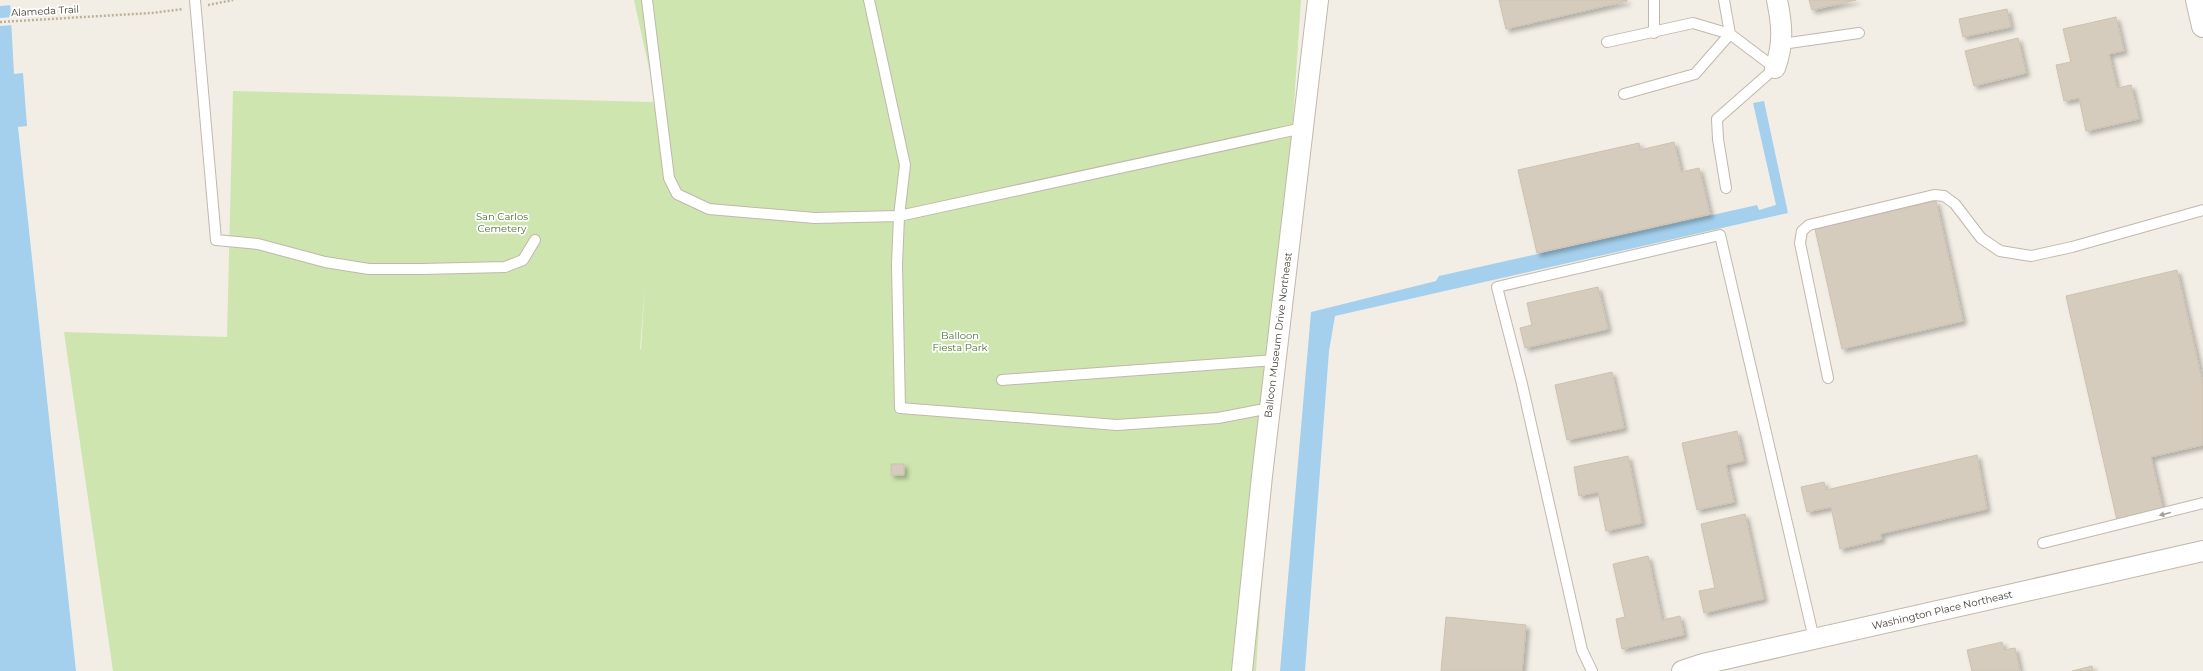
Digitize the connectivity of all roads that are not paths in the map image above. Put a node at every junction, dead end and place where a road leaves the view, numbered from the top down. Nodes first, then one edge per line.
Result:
1 (648, 0) edge
2 (869, 0) edge
3 (1318, 0) edge
4 (1654, 0) edge
5 (1724, 0) edge
6 (1777, 0) edge
7 (2197, 0) edge
8 (195, 3) edge
9 (2203, 26) edge
10 (1654, 32) junction
11 (1859, 33) dead end
12 (1730, 34) junction
13 (1607, 42) dead end
14 (1782, 44) junction
15 (1775, 68) junction
16 (1624, 94) dead end
17 (1303, 128) junction
18 (1726, 188) dead end
19 (2203, 210) edge
20 (899, 216) junction
21 (535, 240) dead end
22 (1276, 360) junction
23 (1828, 378) dead end
24 (1002, 380) dead end
25 (1270, 408) junction
26 (2203, 503) edge
27 (2043, 543) dead end
28 (2203, 551) edge
29 (1814, 639) junction
30 (1242, 671) edge
31 (1592, 671) edge
32 (1682, 671) edge

1 - 20 lane
2 - 20 lane
3 - 17 street, Balloon Museum Drive Northeast
4 - 10 lane
5 - 12 lane
6 - 14 street
7 - 9 street
8 - 21 lane
10 - 12 lane
10 - 13 lane
11 - 14 lane
12 - 15 lane
12 - 16 lane
14 - 15 street
15 - 18 lane
17 - 20 lane
17 - 22 street, Balloon Museum Drive Northeast
19 - 23 lane
20 - 25 lane
22 - 24 lane
22 - 25 street, Balloon Museum Drive Northeast
25 - 30 street, Balloon Museum Drive Northeast
26 -> 27 lane
28 - 29 street, Washington Place Northeast
29 - 31 lane
29 - 32 street, Washington Place Northeast

